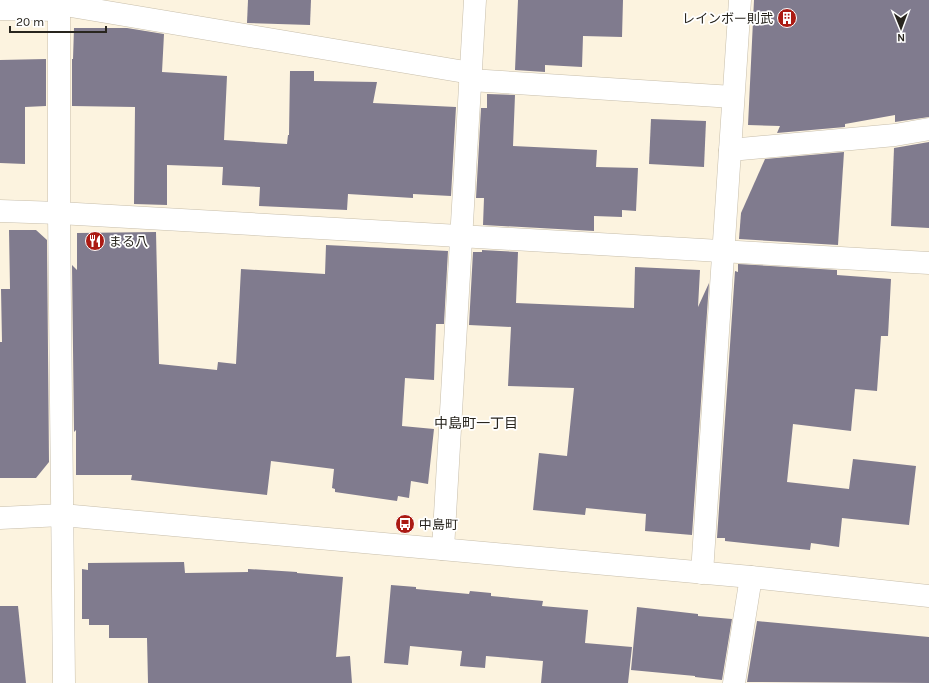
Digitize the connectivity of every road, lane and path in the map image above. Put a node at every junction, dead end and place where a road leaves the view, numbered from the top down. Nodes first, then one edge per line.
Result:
1 (474, 0) edge
2 (740, 0) edge
3 (59, 5) edge
4 (0, 9) edge
5 (470, 77) junction
6 (733, 96) junction
7 (929, 129) edge
8 (730, 150) junction
9 (0, 211) edge
10 (59, 213) junction
11 (461, 237) junction
12 (723, 250) junction
13 (929, 263) edge
14 (62, 516) junction
15 (0, 518) edge
16 (443, 549) junction
17 (702, 573) junction
18 (750, 577) junction
19 (929, 596) edge
20 (64, 683) edge
21 (734, 683) edge

1 - 5 street
2 - 6 street
3 - 4 street
3 - 5 street
3 - 10 street
5 - 6 street
5 - 11 street
6 - 8 street
7 - 8 street
8 - 12 street
9 - 10 street
10 - 11 street
10 - 14 street
11 - 12 street
11 - 16 street
12 - 13 street
12 - 17 street
14 - 15 street
14 - 16 street
14 - 20 street
16 - 17 street
17 - 18 street
18 - 19 street
18 - 21 street

